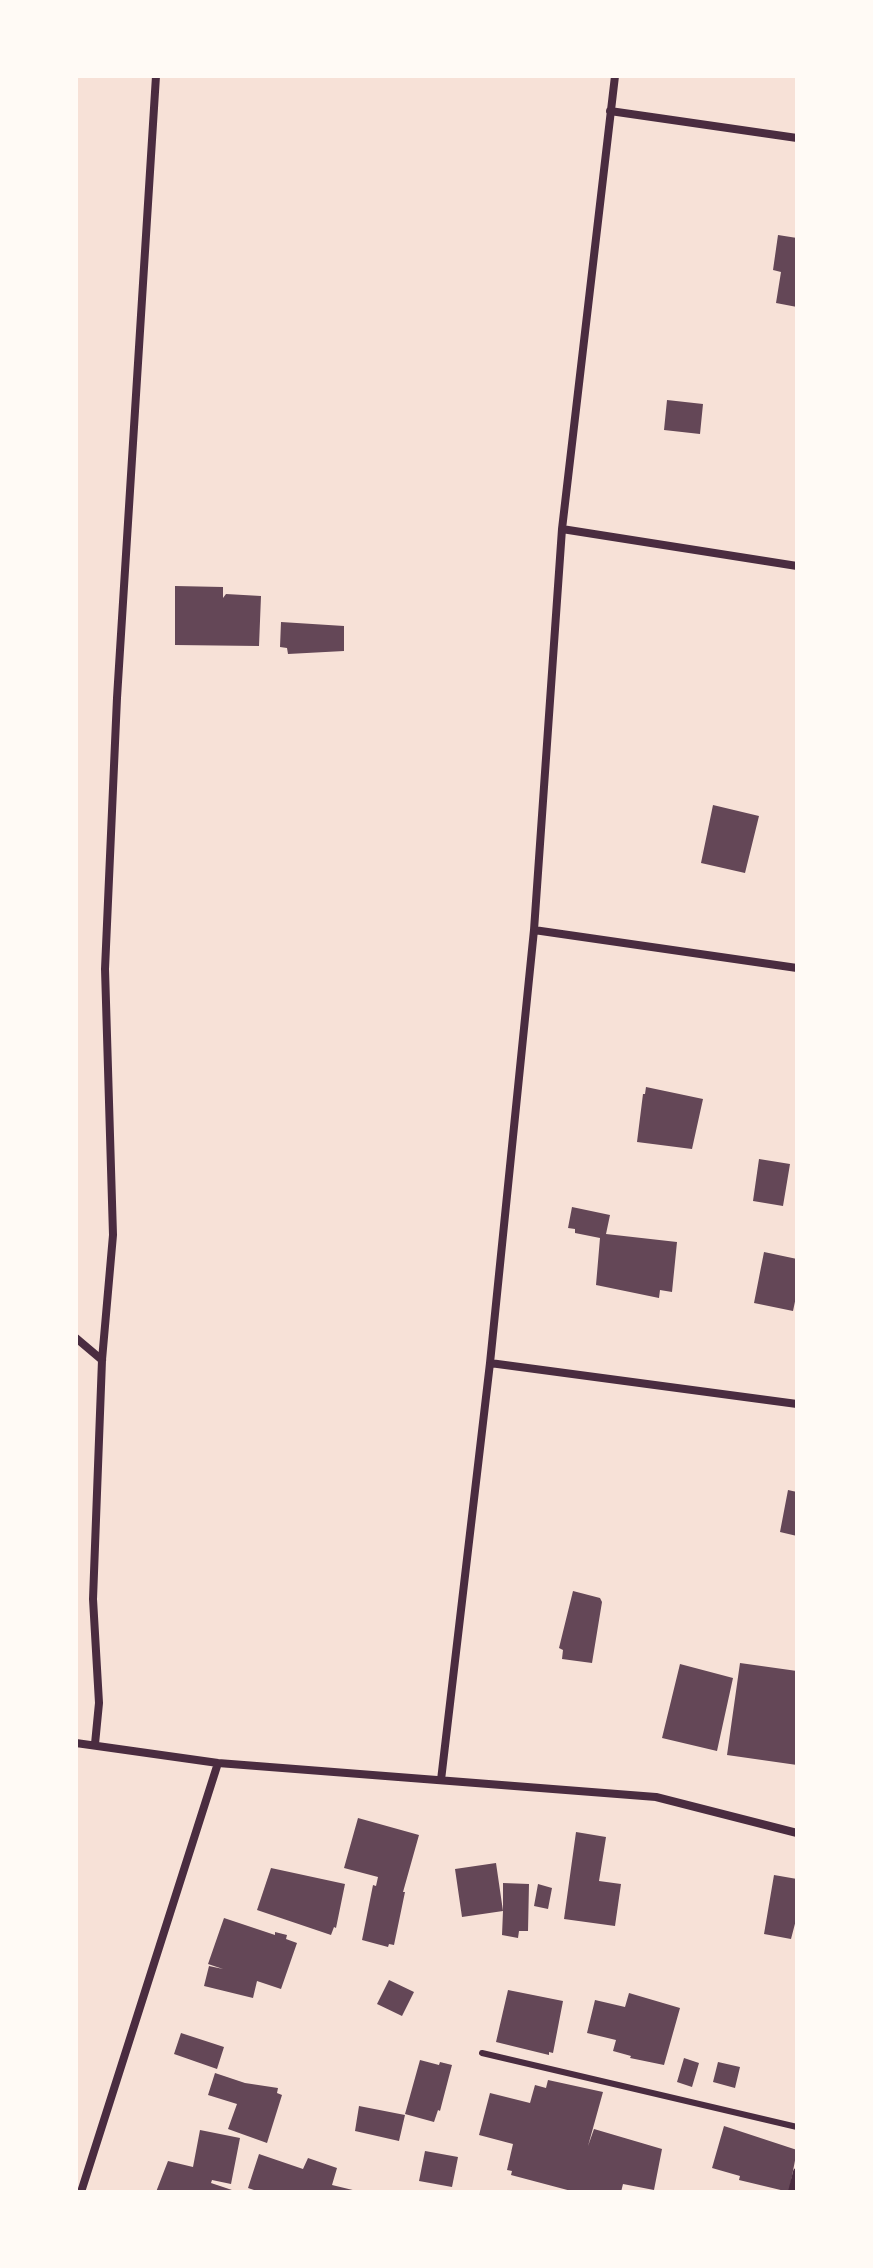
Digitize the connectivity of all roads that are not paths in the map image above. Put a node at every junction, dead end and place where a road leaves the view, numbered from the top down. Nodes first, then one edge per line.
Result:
1 (156, 76) edge
2 (615, 76) edge
3 (610, 111) junction
4 (797, 138) edge
5 (562, 529) junction
6 (797, 566) edge
7 (534, 930) junction
8 (797, 968) edge
9 (76, 1338) edge
10 (102, 1360) junction
11 (490, 1363) junction
12 (797, 1404) edge
13 (76, 1743) edge
14 (95, 1744) junction
15 (218, 1763) junction
16 (441, 1780) junction
17 (797, 1833) edge
18 (482, 2053) dead end
19 (797, 2127) edge
20 (797, 2172) edge
21 (81, 2192) edge
22 (792, 2192) edge

1 - 10 street
2 - 3 street
3 - 4 street
3 - 5 street
5 - 6 street
5 - 7 street
7 - 8 street
7 - 11 street
9 - 10 street
10 - 14 street
11 - 12 street
11 - 16 street
13 - 14 street
14 - 15 street
15 - 16 street
15 - 21 street
16 - 17 street
18 - 19 lane
20 - 22 street

